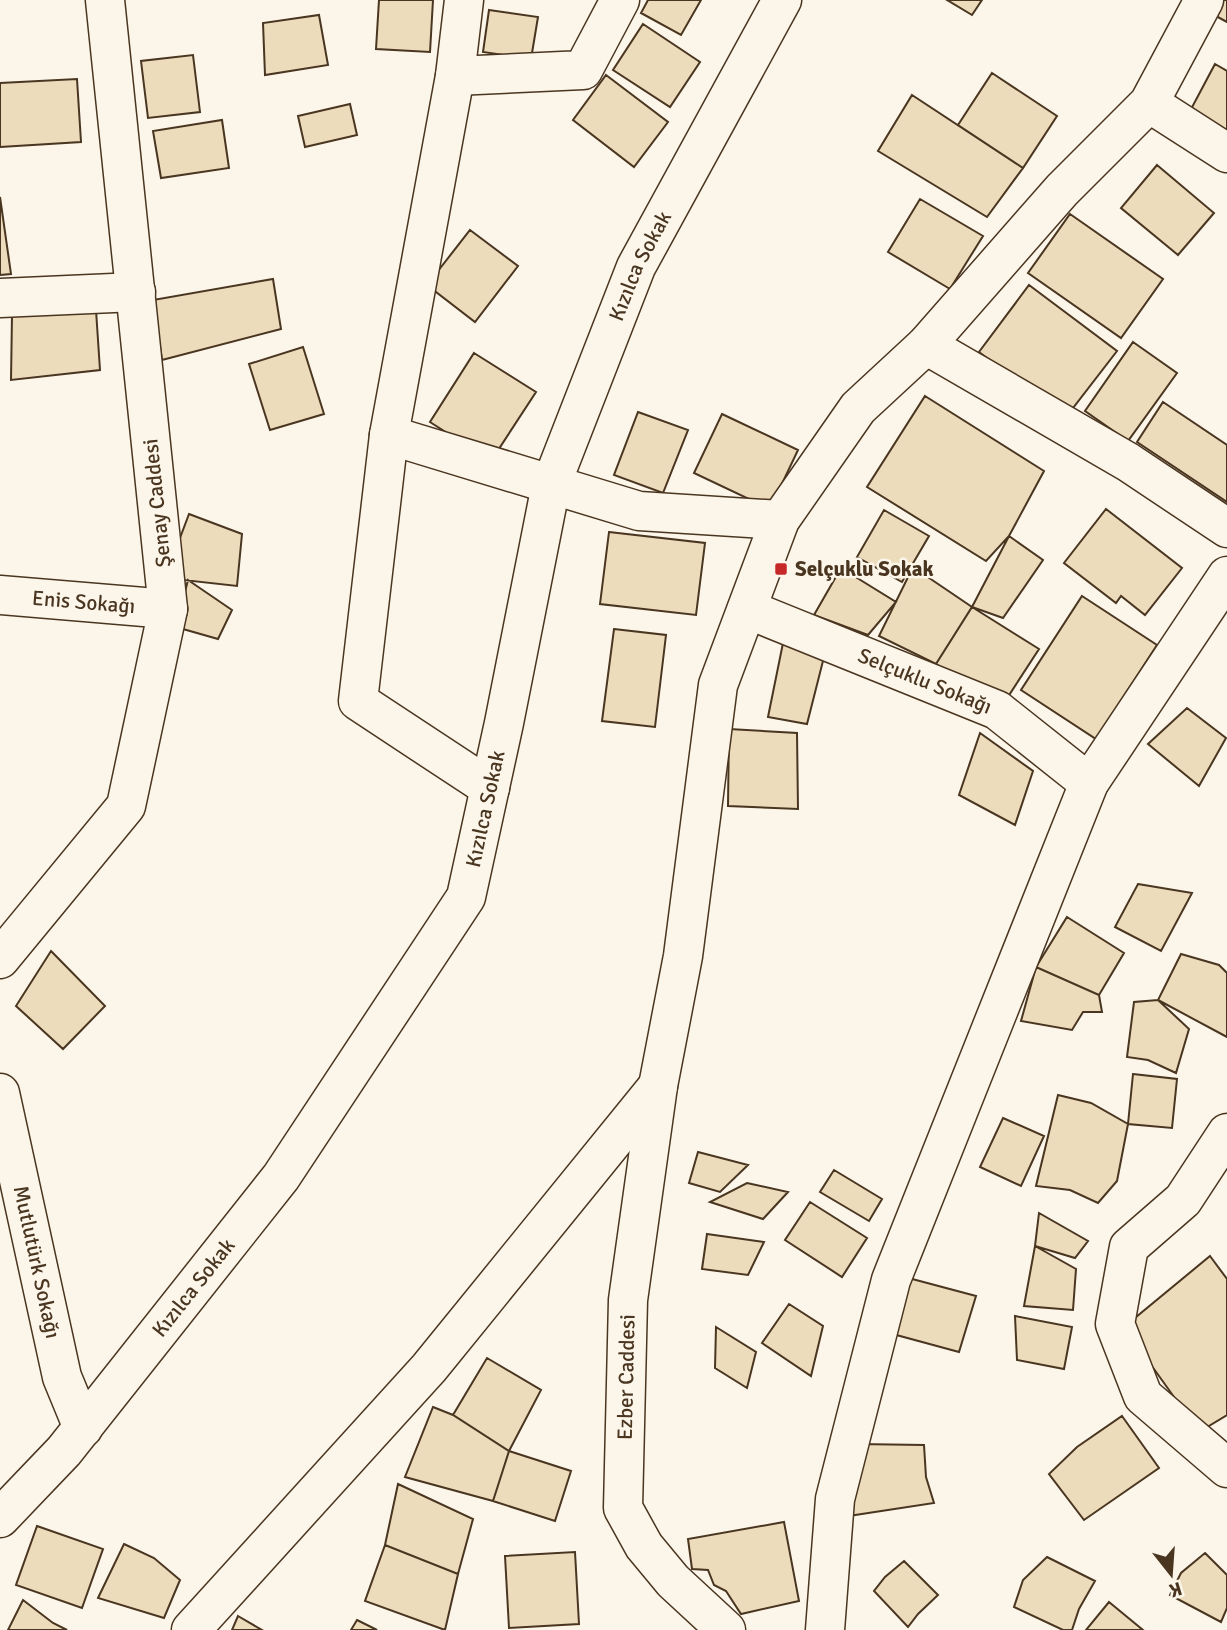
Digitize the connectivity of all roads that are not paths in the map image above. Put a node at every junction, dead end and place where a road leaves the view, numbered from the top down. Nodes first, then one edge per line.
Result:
1 (105, 0) edge
2 (464, 0) edge
3 (620, 0) edge
4 (782, 0) edge
5 (1204, 0) edge
6 (455, 76) junction
7 (1149, 103) junction
8 (1227, 153) edge
9 (136, 292) junction
10 (0, 298) edge
11 (926, 345) junction
12 (389, 435) junction
13 (551, 485) junction
14 (780, 520) junction
15 (1227, 528) edge
16 (1227, 576) edge
17 (0, 595) edge
18 (168, 609) junction
19 (747, 609) junction
20 (1089, 783) junction
21 (490, 788) junction
22 (0, 959) edge
23 (658, 1086) junction
24 (0, 1093) edge
25 (1227, 1133) edge
26 (1227, 1180) edge
27 (1183, 1200) junction
28 (83, 1428) junction
29 (1227, 1468) edge
30 (0, 1518) edge
31 (191, 1630) edge
32 (726, 1630) edge
33 (825, 1630) edge

1 - 9 street, Şenay Caddesi
2 - 6 street
3 - 6 street
4 - 13 street, Kızılca Sokak
5 - 7 street, Ezber Caddesi
6 - 12 street
7 - 8 street
7 - 11 street, Ezber Caddesi
9 - 10 street
9 - 18 street, Şenay Caddesi
11 - 14 street, Ezber Caddesi
11 - 15 street
12 - 13 street
12 - 21 street
13 - 14 street
13 - 21 street, Kızılca Sokak
14 - 19 street, Ezber Caddesi
16 - 20 street
17 - 18 street, Enis Sokağı
18 - 22 street, Şenay Caddesi
19 - 20 street, Selçuklu Sokağı
19 - 23 street, Ezber Caddesi
20 - 33 street
21 - 28 street, Kızılca Sokak
23 - 31 street
23 - 32 street, Ezber Caddesi
24 - 28 street, Mutlutürk Sokağı
25 - 27 street
26 - 27 street
27 - 29 street
28 - 30 street, Kızılca Sokak

